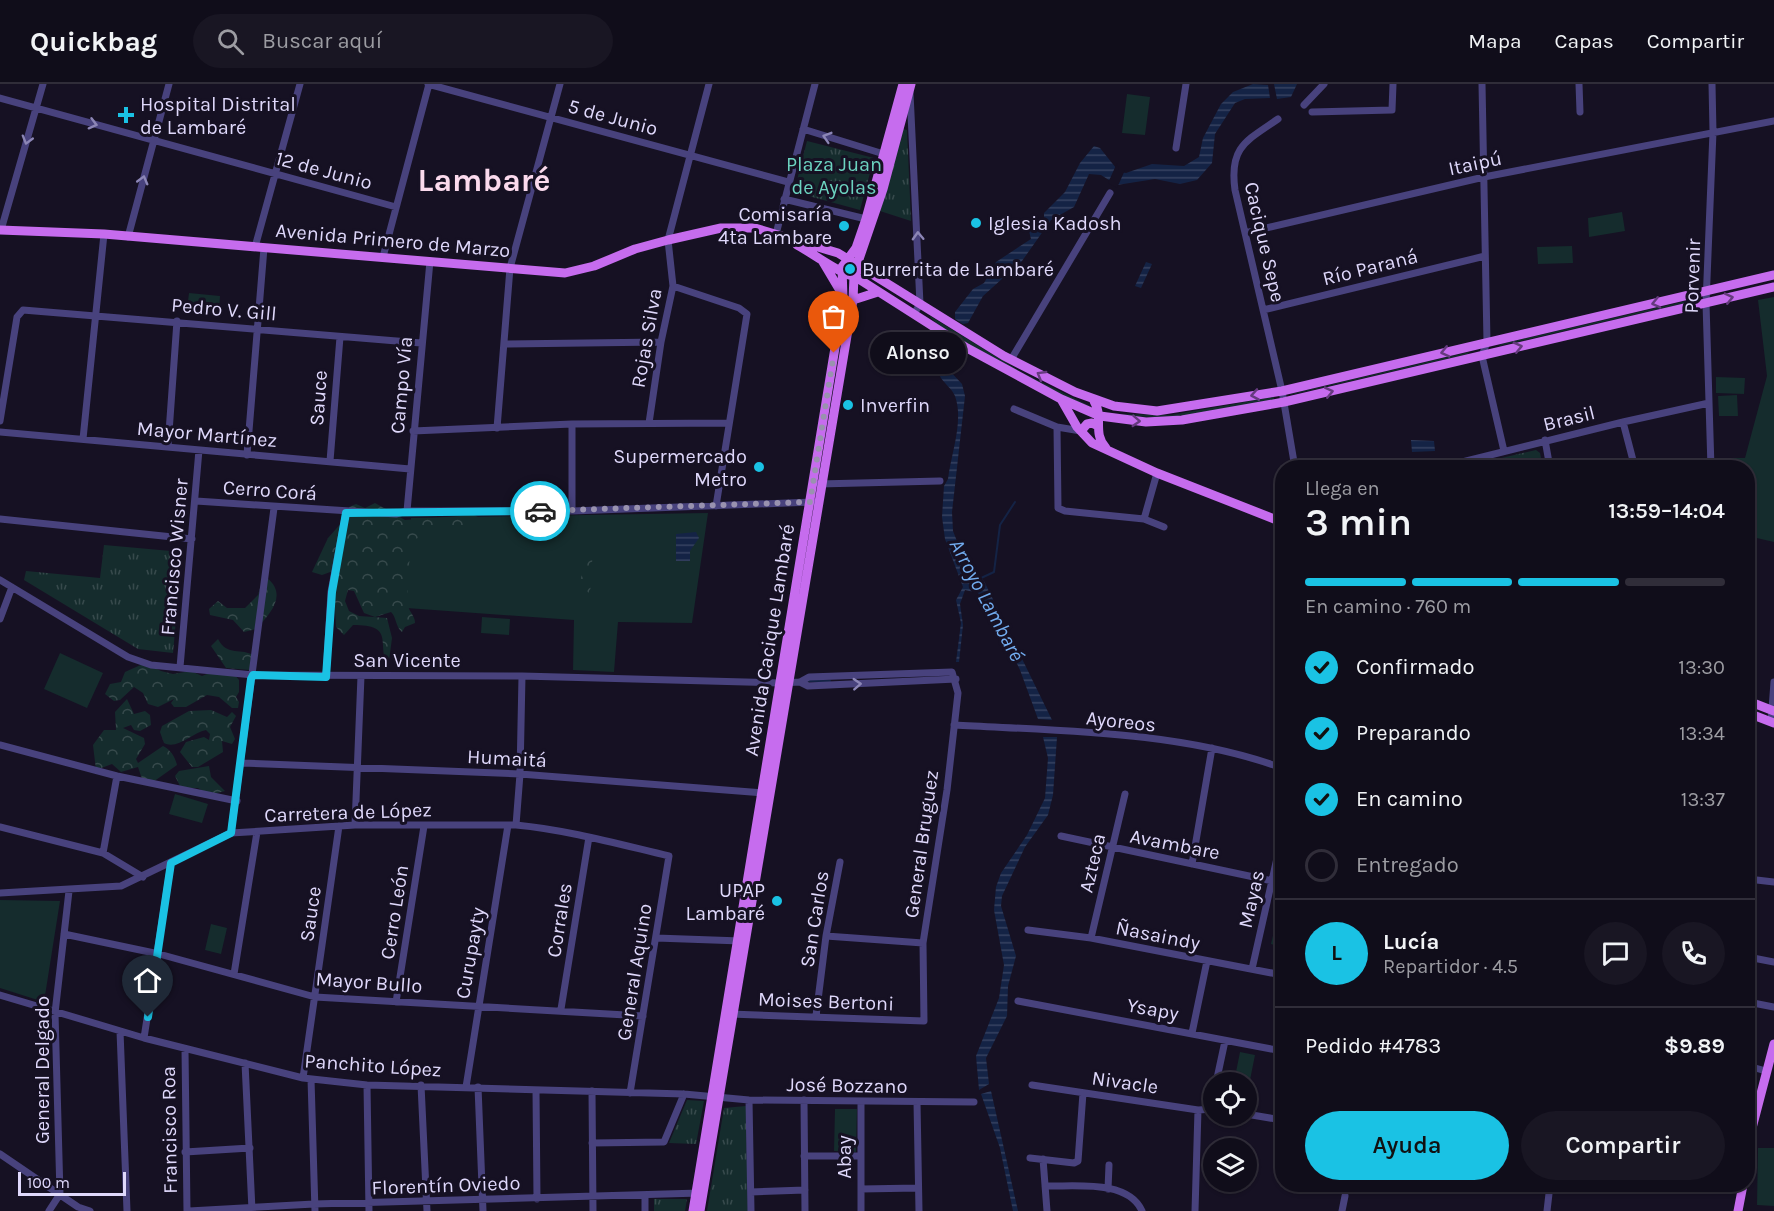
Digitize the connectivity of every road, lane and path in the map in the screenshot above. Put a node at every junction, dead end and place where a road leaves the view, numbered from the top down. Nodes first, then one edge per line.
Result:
1 (43, 84) edge
2 (169, 84) edge
3 (300, 84) edge
4 (429, 84) edge
5 (560, 84) edge
6 (709, 84) edge
7 (815, 84) edge
8 (1186, 84) edge
9 (1324, 84) edge
10 (1393, 84) edge
11 (1482, 84) edge
12 (1579, 84) edge
13 (1712, 84) edge
14 (908, 86) edge
15 (0, 98) edge
16 (1304, 105) dead end
17 (37, 108) junction
18 (1312, 112) dead end
19 (1580, 112) dead end
20 (551, 117) junction
21 (1278, 119) dead end
22 (1774, 121) edge
23 (802, 129) junction
24 (1713, 132) junction
25 (154, 140) junction
26 (1176, 148) dead end
27 (689, 155) junction
28 (889, 156) junction
29 (275, 174) junction
30 (1484, 177) junction
31 (788, 182) junction
32 (1110, 193) dead end
33 (784, 199) junction
34 (396, 207) junction
35 (866, 219) junction
36 (1, 230) edge
37 (1245, 233) junction
38 (104, 234) junction
39 (776, 234) junction
40 (128, 237) junction
41 (668, 240) junction
42 (260, 247) junction
43 (818, 255) junction
44 (1485, 256) junction
45 (383, 257) junction
46 (430, 261) junction
47 (853, 262) junction
48 (510, 268) junction
49 (849, 275) junction
50 (1774, 275) edge
51 (673, 286) junction
52 (1774, 287) edge
53 (1708, 290) junction
54 (878, 292) junction
55 (848, 300) junction
56 (1706, 303) junction
57 (920, 304) junction
58 (1263, 310) junction
59 (914, 314) junction
60 (95, 315) junction
61 (177, 321) junction
62 (258, 329) junction
63 (340, 337) junction
64 (661, 342) junction
65 (1487, 342) junction
66 (421, 343) junction
67 (504, 344) junction
68 (1482, 356) junction
69 (1012, 358) junction
70 (1282, 391) junction
71 (2, 398) edge
72 (1061, 399) junction
73 (1094, 400) junction
74 (1284, 402) junction
75 (1709, 403) junction
76 (1014, 409) dead end
77 (1100, 416) junction
78 (0, 421) edge
79 (1623, 422) junction
80 (649, 423) junction
81 (729, 423) junction
82 (572, 424) junction
83 (1057, 427) junction
84 (497, 428) junction
85 (1098, 430) junction
86 (413, 431) junction
87 (0, 432) edge
88 (1083, 433) junction
89 (84, 439) junction
90 (1545, 440) junction
91 (168, 446) junction
92 (199, 450) junction
93 (1109, 451) junction
94 (1504, 451) junction
95 (247, 455) junction
96 (1294, 460) edge
97 (1469, 460) edge
98 (1549, 460) edge
99 (1633, 460) edge
100 (1711, 460) edge
101 (330, 461) junction
102 (410, 470) junction
103 (1157, 472) junction
104 (940, 481) dead end
105 (817, 484) junction
106 (196, 501) junction
107 (814, 502) junction
108 (716, 506) junction
109 (274, 507) junction
110 (407, 511) junction
111 (572, 511) junction
112 (346, 513) junction
113 (0, 519) edge
114 (1144, 519) junction
115 (1275, 519) edge
116 (1164, 527) dead end
117 (192, 539) junction
118 (0, 580) edge
119 (12, 587) junction
120 (0, 619) edge
121 (180, 667) junction
122 (253, 675) junction
123 (954, 675) joint
124 (361, 676) junction
125 (522, 676) junction
126 (326, 677) junction
127 (1774, 682) edge
128 (784, 683) junction
129 (1755, 704) edge
130 (1773, 710) edge
131 (1755, 716) edge
132 (1772, 723) edge
133 (954, 725) junction
134 (0, 745) edge
135 (1212, 748) junction
136 (242, 763) junction
137 (1275, 766) edge
138 (358, 769) junction
139 (520, 774) junction
140 (117, 776) junction
141 (766, 793) junction
142 (1125, 794) dead end
143 (237, 801) junction
144 (355, 825) junction
145 (512, 825) junction
146 (339, 826) junction
147 (423, 826) junction
148 (0, 827) edge
149 (257, 832) junction
150 (231, 833) junction
151 (1061, 836) dead end
152 (589, 837) junction
153 (1112, 848) junction
154 (103, 853) junction
155 (669, 856) joint
156 (840, 862) dead end
157 (171, 863) junction
158 (1192, 864) junction
159 (1275, 868) edge
160 (143, 877) junction
161 (1755, 880) edge
162 (1272, 881) junction
163 (1275, 882) edge
164 (1774, 882) edge
165 (69, 891) junction
166 (0, 893) edge
167 (1028, 930) dead end
168 (64, 934) junction
169 (826, 936) junction
170 (656, 938) junction
171 (1091, 938) junction
172 (742, 941) junction
173 (923, 943) junction
174 (159, 954) junction
175 (1755, 958) edge
176 (1207, 961) junction
177 (1774, 962) edge
178 (1252, 969) junction
179 (234, 974) junction
180 (1275, 974) edge
181 (0, 995) edge
182 (315, 997) junction
183 (1018, 1001) dead end
184 (396, 1002) junction
185 (1755, 1003) edge
186 (477, 1004) junction
187 (1774, 1007) edge
188 (561, 1009) junction
189 (55, 1013) junction
190 (730, 1014) junction
191 (643, 1016) junction
192 (816, 1016) junction
193 (924, 1022) joint
194 (120, 1031) junction
195 (1192, 1033) junction
196 (144, 1038) junction
197 (1225, 1041) junction
198 (1774, 1044) edge
199 (185, 1049) junction
200 (1275, 1050) edge
201 (245, 1063) junction
202 (1755, 1068) edge
203 (1766, 1071) junction
204 (1218, 1072) edge
205 (307, 1079) junction
206 (367, 1085) junction
207 (422, 1085) junction
208 (1032, 1085) dead end
209 (466, 1087) junction
210 (478, 1087) junction
211 (536, 1090) junction
212 (592, 1091) junction
213 (630, 1093) junction
214 (1083, 1093) junction
215 (684, 1094) junction
216 (716, 1097) junction
217 (749, 1100) junction
218 (804, 1100) junction
219 (861, 1102) junction
220 (917, 1102) junction
221 (974, 1102) dead end
222 (1198, 1110) junction
223 (1203, 1110) edge
224 (1755, 1110) edge
225 (1257, 1116) edge
226 (1275, 1119) edge
227 (592, 1143) junction
228 (250, 1149) junction
229 (185, 1152) junction
230 (0, 1154) edge
231 (804, 1156) junction
232 (861, 1156) junction
233 (1030, 1158) dead end
234 (1043, 1159) junction
235 (1109, 1165) dead end
236 (1045, 1186) junction
237 (918, 1188) junction
238 (861, 1189) junction
239 (1108, 1189) junction
240 (805, 1190) junction
241 (751, 1192) junction
242 (1549, 1192) edge
243 (1741, 1192) edge
244 (700, 1193) junction
245 (60, 1194) junction
246 (645, 1196) junction
247 (1345, 1196) dead end
248 (593, 1197) junction
249 (537, 1199) junction
250 (482, 1201) junction
251 (427, 1207) edge
252 (314, 1208) edge
253 (369, 1208) edge
254 (252, 1209) edge
255 (49, 1211) edge
256 (90, 1211) edge
257 (127, 1211) edge
258 (188, 1211) edge
259 (483, 1211) edge
260 (593, 1211) edge
261 (645, 1211) edge
262 (693, 1211) edge
263 (700, 1211) edge
264 (751, 1211) edge
265 (806, 1211) edge
266 (861, 1211) edge
267 (919, 1211) edge
268 (1047, 1211) edge
269 (1142, 1211) edge
270 (1195, 1211) edge
271 (1342, 1211) edge
272 (1546, 1211) edge
273 (1738, 1211) edge

1 - 17 street
2 - 25 street
3 - 29 street
4 - 20 street, 5 de Junio
4 - 34 street
5 - 20 street
6 - 27 street, Rojas Silva
7 - 23 street
8 - 26 street
9 - 16 street
10 - 18 street
11 - 30 street
12 - 19 street
13 - 24 street, Porvenir
14 - 28 main road, Avenida Cacique Lambaré
57 -> 14 street
15 - 17 street, 12 de Junio
17 -> 25 street, 12 de Junio
17 -> 36 street
20 - 27 street, 5 de Junio
20 - 48 street
21 - 37 street, Cacique Sepe
22 - 24 street, Itaipú
28 -> 23 street
23 - 31 street
24 - 30 street, Itaipú
24 - 53 street, Porvenir
25 - 29 street, 12 de Junio
40 -> 25 street
27 - 31 street, 5 de Junio
27 - 41 street, Rojas Silva
28 - 35 main road, Avenida Cacique Lambaré
28 - 47 main road, Avenida Cacique Lambaré
29 - 34 street, 12 de Junio
29 - 42 street
30 - 37 street, Itaipú
30 - 44 street
31 - 33 street
32 - 69 street
33 - 35 street
33 - 39 street
34 - 45 street
35 - 47 main road, Avenida Cacique Lambaré
36 - 38 main road, Avenida Primero de Marzo
37 - 58 street, Cacique Sepe
38 - 40 main road, Avenida Primero de Marzo
38 - 60 street
39 - 41 main road, Avenida Primero de Marzo
39 - 43 main road, Avenida Primero de Marzo
39 - 47 main road, Avenida Primero de Marzo
40 - 42 main road, Avenida Primero de Marzo
41 - 48 main road, Avenida Primero de Marzo
41 - 51 street, Rojas Silva
42 - 45 main road, Avenida Primero de Marzo
42 - 62 street
43 - 49 main road, Avenida Primero de Marzo
43 - 55 main road
44 - 58 street, Río Paraná
44 - 65 street
45 - 46 main road, Avenida Primero de Marzo
46 - 48 main road, Avenida Primero de Marzo
46 - 66 street, Campo Vía
47 - 49 main road, Avenida Cacique Lambaré
47 - 49 main road, Avenida Cacique Lambaré
47 - 57 main road, Avenida Primero de Marzo
48 - 67 street
49 - 54 main road, Avenida Primero de Marzo
49 - 55 main road, Avenida Cacique Lambaré
50 - 53 main road, Avenida Primero de Marzo
51 - 64 street, Rojas Silva
51 - 81 street
56 -> 52 main road, Avenida Primero de Marzo
53 - 56 street, Porvenir
53 -> 65 main road, Avenida Primero de Marzo
54 - 55 main road
54 - 59 main road, Avenida Primero de Marzo
55 - 105 main road, Avenida Cacique Lambaré
68 -> 56 main road, Avenida Primero de Marzo
56 - 75 street, Porvenir
57 - 59 street
57 - 69 main road, Avenida Primero de Marzo
58 - 70 street, Cacique Sepe
59 - 72 main road, Avenida Primero de Marzo
60 - 61 street, Pedro V. Gill
60 - 71 street, Pedro V. Gill
60 - 89 street
61 - 62 street, Pedro V. Gill
61 - 91 street
62 - 63 street, Pedro V. Gill
62 - 95 street
63 - 66 street, Pedro V. Gill
63 - 101 street, Sauce
64 - 67 street
64 - 80 street, Rojas Silva
65 - 68 street
65 -> 70 main road, Avenida Primero de Marzo
66 - 86 street, Campo Vía
67 - 84 street
74 -> 68 main road, Avenida Primero de Marzo
68 - 94 street
73 -> 69 main road, Avenida Primero de Marzo
70 -> 73 main road, Avenida Primero de Marzo
70 - 74 street, Cacique Sepe
71 - 78 street
72 - 77 main road, Avenida Primero de Marzo
72 - 88 main road
73 - 77 main road
77 -> 74 main road, Avenida Primero de Marzo
74 - 96 street, Cacique Sepe
75 - 79 street, Brasil
75 - 100 street, Porvenir
76 - 83 street
77 - 85 main road
79 - 90 street, Brasil
79 - 99 street
80 - 81 street
80 - 82 street
81 - 108 street
82 - 84 street
82 - 111 street
83 - 88 street
83 - 114 street
84 - 86 street
85 - 88 main road
85 - 93 main road
86 - 102 street, Campo Vía
87 - 89 street, Mayor Martínez
88 - 93 main road
89 - 91 street, Mayor Martínez
90 - 94 street, Brasil
90 - 98 street
91 - 92 street, Mayor Martínez
92 - 95 street, Mayor Martínez
92 - 106 street, Francisco Wisner
93 - 103 main road
94 - 97 street, Brasil
95 - 101 street, Mayor Martínez
101 - 102 street, Mayor Martínez
102 - 110 street, Campo Vía
103 - 114 street
103 - 115 main road
104 - 105 street
105 - 107 main road, Avenida Cacique Lambaré
106 - 109 street, Cerro Corá
106 - 117 street, Francisco Wisner
107 - 108 street, Cerro Corá
107 - 128 main road, Avenida Cacique Lambaré
108 - 111 street, Cerro Corá
109 - 112 street, Cerro Corá
109 - 122 street
110 - 111 street, Cerro Corá
110 - 112 street, Cerro Corá
112 - 126 street
113 - 117 street
114 - 116 street
117 - 121 street, Francisco Wisner
118 - 119 street, San Vicente
119 - 120 street
119 - 121 street, San Vicente
121 - 122 street, San Vicente
122 - 126 street, San Vicente
122 - 136 street
123 - 128 street, San Vicente
123 - 133 street, General Bruguez
124 - 125 street, San Vicente
124 - 126 street, San Vicente
124 - 138 street
125 - 128 street, San Vicente
125 - 139 street, Curupayty
127 - 130 street
128 - 141 main road, Avenida Cacique Lambaré
129 - 130 main road
130 - 132 street
131 - 132 main road
133 - 135 street, Ayoreos
133 - 173 street, General Bruguez
134 - 140 street
135 - 137 street, Ayoreos
135 - 158 street
136 - 138 street, Humaitá
136 - 143 street
138 - 139 street, Humaitá
138 - 144 street
139 - 141 street, Humaitá
139 - 145 street, Curupayty
140 - 143 street
140 - 154 street
141 - 172 main road, Avenida Cacique Lambaré
142 - 153 street, Azteca
143 - 150 street
144 - 146 street, Carretera de López
144 - 147 street, Carretera de López
145 - 147 street, Carretera de López
145 - 152 street, Carretera de López
145 - 186 street, Curupayty
146 - 149 street, Carretera de López
146 - 182 street, Sauce
147 - 184 street, Cerro León
148 - 154 street
149 - 150 street, Carretera de López
149 - 179 street
150 - 157 street, Carretera de López
151 - 153 street, Avambare
152 - 155 street, Carretera de López
152 - 188 street, Corrales
153 - 158 street, Avambare
153 - 171 street, Azteca
154 - 160 street
155 - 170 street, General Aquino
156 - 169 street, San Carlos
157 - 160 street, Carretera de López
157 - 174 street
158 - 162 street, Avambare
159 - 162 street, Mayas
160 - 165 street, Carretera de López
161 - 164 street
162 - 163 street, Avambare
162 - 178 street, Mayas
165 - 166 street, Carretera de López
165 - 168 street, General Delgado
167 - 171 street, Ñasaindy
168 - 174 street, Mayor Bullo
168 - 189 street, General Delgado
169 - 173 street
169 - 192 street, San Carlos
170 - 172 street
170 - 191 street, General Aquino
171 - 176 street, Ñasaindy
172 - 190 main road, Avenida Cacique Lambaré
173 - 193 street, General Bruguez
174 - 179 street, Mayor Bullo
174 - 196 street
175 - 177 street
176 - 178 street, Ñasaindy
176 - 195 street
178 - 180 street, Ñasaindy
179 - 182 street, Mayor Bullo
181 - 189 street, Panchito López
182 - 184 street, Mayor Bullo
182 - 205 street, Sauce
183 - 195 street, Ysapy
184 - 186 street, Mayor Bullo
185 - 187 street
186 - 188 street, Mayor Bullo
186 - 209 street, Curupayty
188 - 191 street, Mayor Bullo
189 - 194 street, Panchito López
189 - 245 street, General Delgado
190 - 192 street, Moises Bertoni
190 - 216 main road, Avenida Cacique Lambaré
191 - 213 street, General Aquino
192 - 193 street, Moises Bertoni
194 - 196 street, Panchito López
194 - 257 street
195 - 197 street, Ysapy
196 - 199 street, Panchito López
197 - 200 street, Ysapy
197 - 204 street
198 - 203 main road
199 - 201 street, Panchito López
199 - 229 street, Francisco Roa
201 - 205 street, Panchito López
201 - 228 street
202 - 203 street
203 - 224 main road
205 - 206 street, Panchito López
205 - 252 street, Sauce
206 - 207 street, Panchito López
206 - 253 street
207 - 209 street, Panchito López
207 - 251 street
208 - 214 street, Nivacle
209 - 210 street, Panchito López
210 - 211 street, Panchito López
210 - 250 street
211 - 212 street, Panchito López
211 - 249 street
212 - 213 street, Panchito López
212 - 227 street
213 - 215 street, Panchito López
214 - 222 street, Nivacle
214 - 234 street
215 - 216 street, Panchito López
215 - 227 street
216 - 217 street, José Bozzano
216 - 244 main road, Avenida Cacique Lambaré
217 - 218 street, José Bozzano
217 - 241 street
218 - 219 street, José Bozzano
218 - 231 street
219 - 220 street, José Bozzano
219 - 232 street, Abay
220 - 221 street, José Bozzano
220 - 237 street
222 - 223 street, Nivacle
222 - 270 street
225 - 226 street
227 - 248 street
228 - 229 street
228 - 254 street
229 - 258 street, Francisco Roa
230 - 245 street
231 - 232 street
231 - 240 street
232 - 238 street, Abay
233 - 234 street
234 - 236 street
235 - 239 street
236 - 239 street
236 - 268 street
237 - 238 street
237 - 267 street
238 - 266 street, Abay
239 - 269 street
240 - 241 street
240 - 265 street
241 - 264 street
242 - 272 street
243 - 273 main road
244 - 246 street, Florentín Oviedo
244 - 262 main road, Avenida Cacique Lambaré
244 - 263 main road, Avenida Cacique Lambaré
245 - 255 street
245 - 256 street
246 - 248 street, Florentín Oviedo
246 - 261 street
247 - 271 street
248 - 249 street, Florentín Oviedo
248 - 260 street
249 - 250 street, Florentín Oviedo
250 - 251 street, Florentín Oviedo
250 - 259 street
251 - 253 street, Florentín Oviedo
252 - 253 street, Florentín Oviedo
252 - 254 street, Florentín Oviedo
254 - 258 street, Florentín Oviedo

